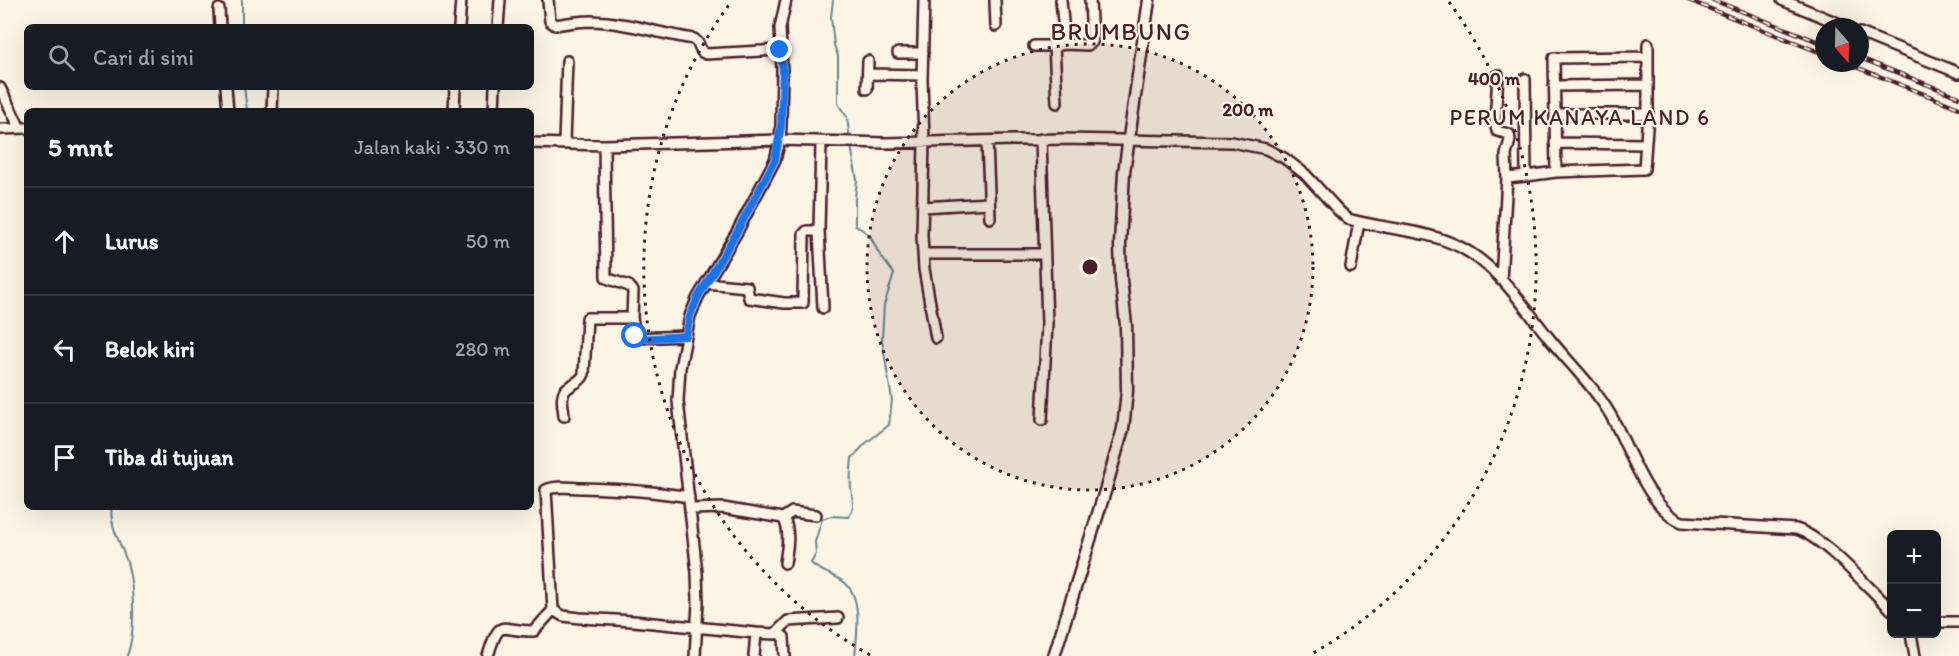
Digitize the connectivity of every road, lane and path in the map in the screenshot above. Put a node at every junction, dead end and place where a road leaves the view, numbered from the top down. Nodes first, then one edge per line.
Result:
1 (461, 0) edge
2 (500, 0) edge
3 (548, 0) edge
4 (786, 0) edge
5 (924, 0) edge
6 (995, 0) edge
7 (1061, 0) edge
8 (1090, 0) edge
9 (1149, 0) edge
10 (1782, 0) edge
11 (219, 9) dead end
12 (1825, 18) edge
13 (220, 24) edge
14 (459, 24) edge
15 (498, 24) edge
16 (996, 26) dead end
17 (1869, 37) edge
18 (1065, 44) junction
19 (1648, 44) dead end
20 (1034, 46) dead end
21 (1054, 46) junction
22 (780, 50) junction
23 (898, 53) dead end
24 (922, 53) junction
25 (1648, 57) junction
26 (567, 61) dead end
27 (868, 61) dead end
28 (1959, 73) edge
29 (868, 74) junction
30 (922, 75) junction
31 (1498, 75) dead end
32 (1525, 79) dead end
33 (1647, 85) junction
34 (1554, 86) junction
35 (0, 87) edge
36 (867, 89) dead end
37 (226, 90) edge
38 (273, 90) edge
39 (455, 90) edge
40 (495, 90) edge
41 (1057, 103) dead end
42 (228, 108) edge
43 (272, 108) edge
44 (454, 108) edge
45 (494, 108) edge
46 (1555, 114) junction
47 (1648, 114) junction
48 (24, 128) edge
49 (0, 129) edge
50 (1041, 139) junction
51 (780, 140) junction
52 (1129, 140) junction
53 (924, 141) junction
54 (987, 141) junction
55 (564, 142) junction
56 (821, 142) junction
57 (534, 143) edge
58 (1555, 143) junction
59 (1645, 144) junction
60 (604, 145) junction
61 (1556, 172) junction
62 (1526, 176) junction
63 (1507, 178) junction
64 (989, 203) junction
65 (923, 207) junction
66 (990, 218) dead end
67 (1359, 222) junction
68 (819, 231) junction
69 (923, 254) junction
70 (1044, 254) junction
71 (1352, 267) dead end
72 (1501, 280) junction
73 (706, 283) junction
74 (823, 308) dead end
75 (632, 318) junction
76 (686, 336) junction
77 (936, 338) dead end
78 (564, 416) dead end
79 (1042, 420) dead end
80 (689, 497) junction
81 (691, 509) junction
82 (816, 515) dead end
83 (783, 518) junction
84 (785, 563) dead end
85 (1887, 605) edge
86 (553, 610) junction
87 (838, 618) dead end
88 (1941, 622) edge
89 (1959, 622) edge
90 (697, 627) junction
91 (777, 632) junction
92 (756, 633) junction
93 (1912, 638) edge
94 (488, 656) edge
95 (695, 656) edge
96 (754, 656) edge
97 (785, 656) edge
98 (1054, 656) edge
99 (1915, 656) edge

1 - 14 street
2 - 15 street
3 - 22 street
4 - 22 street
5 - 24 street
6 - 16 street
7 - 18 street
8 - 18 street
9 - 52 street
10 - 12 street
11 - 13 street
17 - 28 street
18 - 21 street
19 - 25 street
20 - 21 street
21 - 41 street
22 - 51 street
23 - 24 street
24 - 30 street
25 - 33 street
25 - 34 street
26 - 55 street
27 - 29 street
29 - 30 street
29 - 36 street
30 - 53 street
31 - 63 street
32 - 62 street
33 - 34 street
33 - 47 street
34 - 46 street
35 - 48 street
37 - 42 street
38 - 43 street
39 - 44 street
40 - 45 street
46 - 47 street
46 - 58 street
47 - 59 street
48 - 49 street
50 - 52 street
50 - 54 street
50 - 70 street
51 - 56 street
51 - 60 street
51 - 73 street
52 - 67 street
52 - 98 street
53 - 54 street
53 - 56 street
53 - 65 street
54 - 64 street
55 - 57 street
55 - 60 street
56 - 68 street
58 - 59 street
58 - 61 street
59 - 61 street
60 - 75 street
61 - 62 street
62 - 63 street
63 - 72 street
64 - 65 street
64 - 66 street
65 - 69 street
67 - 71 street
67 - 72 street
68 - 73 street
68 - 74 street
69 - 70 street
69 - 77 street
70 - 79 street
72 - 85 street
73 - 76 street
75 - 76 street
75 - 78 street
76 - 80 street
80 - 81 street
80 - 86 street
81 - 83 street
81 - 90 street
82 - 83 street
83 - 84 street
86 - 90 street
86 - 94 street
87 - 91 street
88 - 89 street
90 - 92 street
90 - 95 street
91 - 92 street
91 - 97 street
92 - 96 street
93 - 99 street

